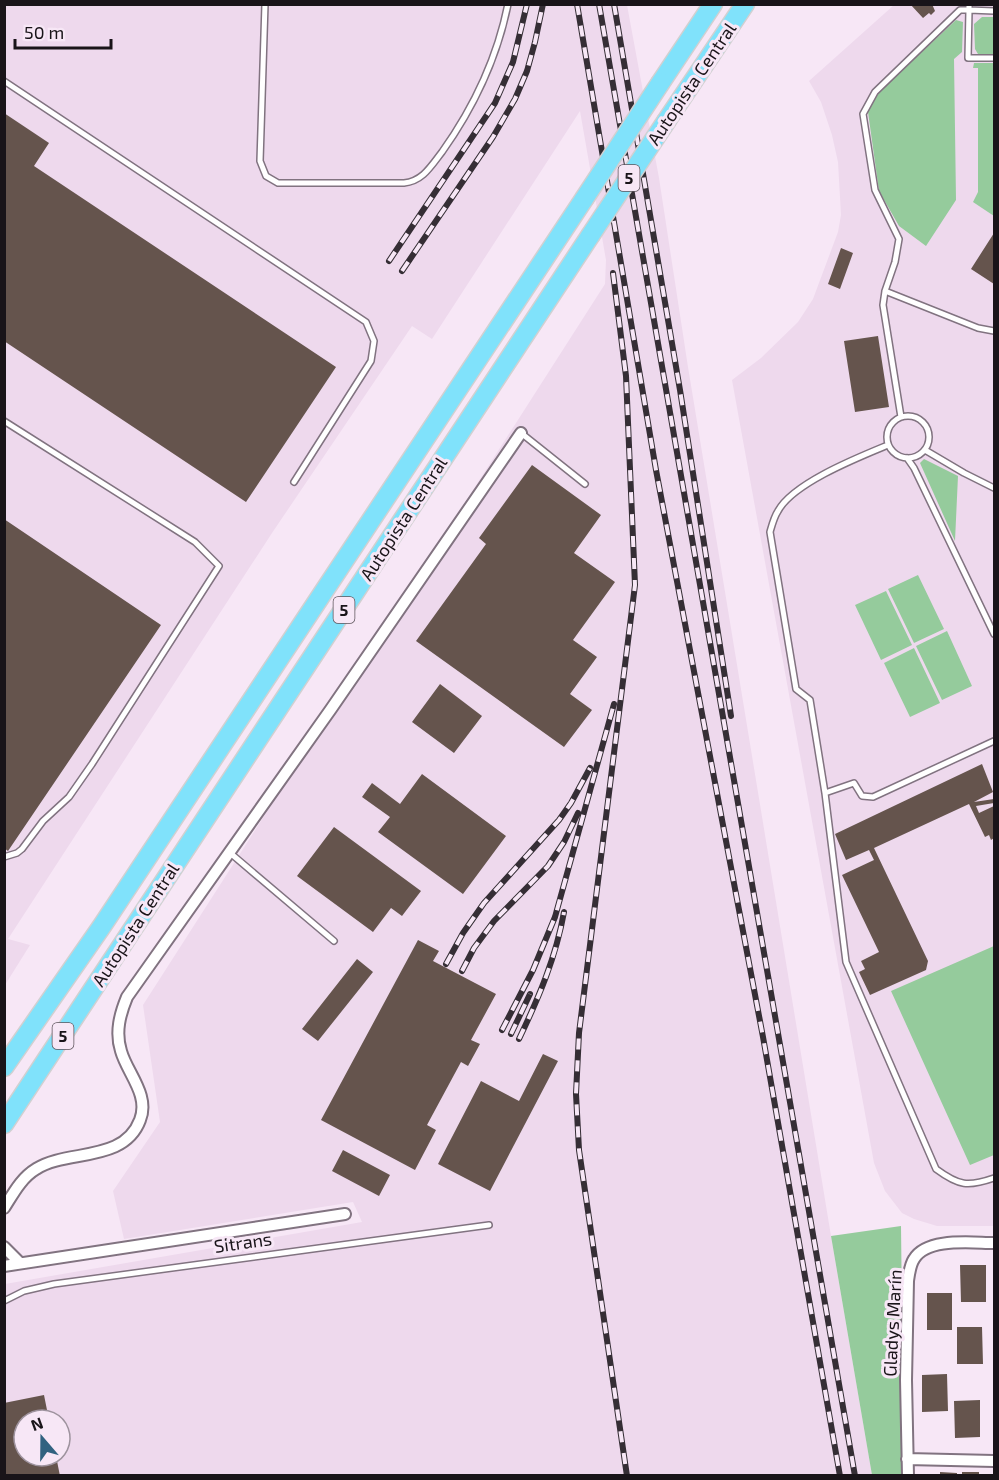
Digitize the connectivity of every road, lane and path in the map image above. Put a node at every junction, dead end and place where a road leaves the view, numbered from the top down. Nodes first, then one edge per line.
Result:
1 (265, 4) edge
2 (508, 4) edge
3 (712, 4) edge
4 (745, 4) edge
5 (969, 7) edge
6 (994, 11) edge
7 (994, 58) edge
8 (4, 81) edge
9 (885, 291) junction
10 (994, 331) edge
11 (901, 417) junction
12 (4, 421) edge
13 (521, 433) joint
14 (888, 445) junction
15 (925, 450) junction
16 (907, 458) junction
17 (294, 482) dead end
18 (585, 484) dead end
19 (994, 488) edge
20 (994, 634) edge
21 (994, 741) edge
22 (825, 793) junction
23 (229, 852) junction
24 (4, 857) edge
25 (334, 941) dead end
26 (8, 1060) edge
27 (4, 1124) edge
28 (994, 1178) edge
29 (4, 1208) edge
30 (345, 1214) dead end
31 (489, 1225) dead end
32 (994, 1243) edge
33 (4, 1247) edge
34 (20, 1263) junction
35 (4, 1266) edge
36 (4, 1301) edge
37 (908, 1459) junction
38 (994, 1461) edge
39 (908, 1476) edge

1 - 2 lane
3 - 26 highway, Autopista Central / 5, bridge
4 - 27 highway, Autopista Central / 5, bridge
5 - 6 lane
5 - 7 lane
5 - 9 lane
8 - 17 lane
9 - 10 lane
9 - 11 lane
11 - 14 lane
11 - 15 lane
12 - 24 lane
13 - 18 lane
13 - 23 street
14 - 16 lane
14 - 22 lane
15 - 16 lane
15 - 19 lane
16 - 20 lane
21 - 22 lane
22 - 28 lane
23 - 25 lane
23 - 29 street
30 - 34 street
31 - 36 lane, Sitrans
32 - 37 street, Gladys Marín
33 - 34 street
34 - 35 street
37 - 38 street
37 - 39 street, Gladys Marín

